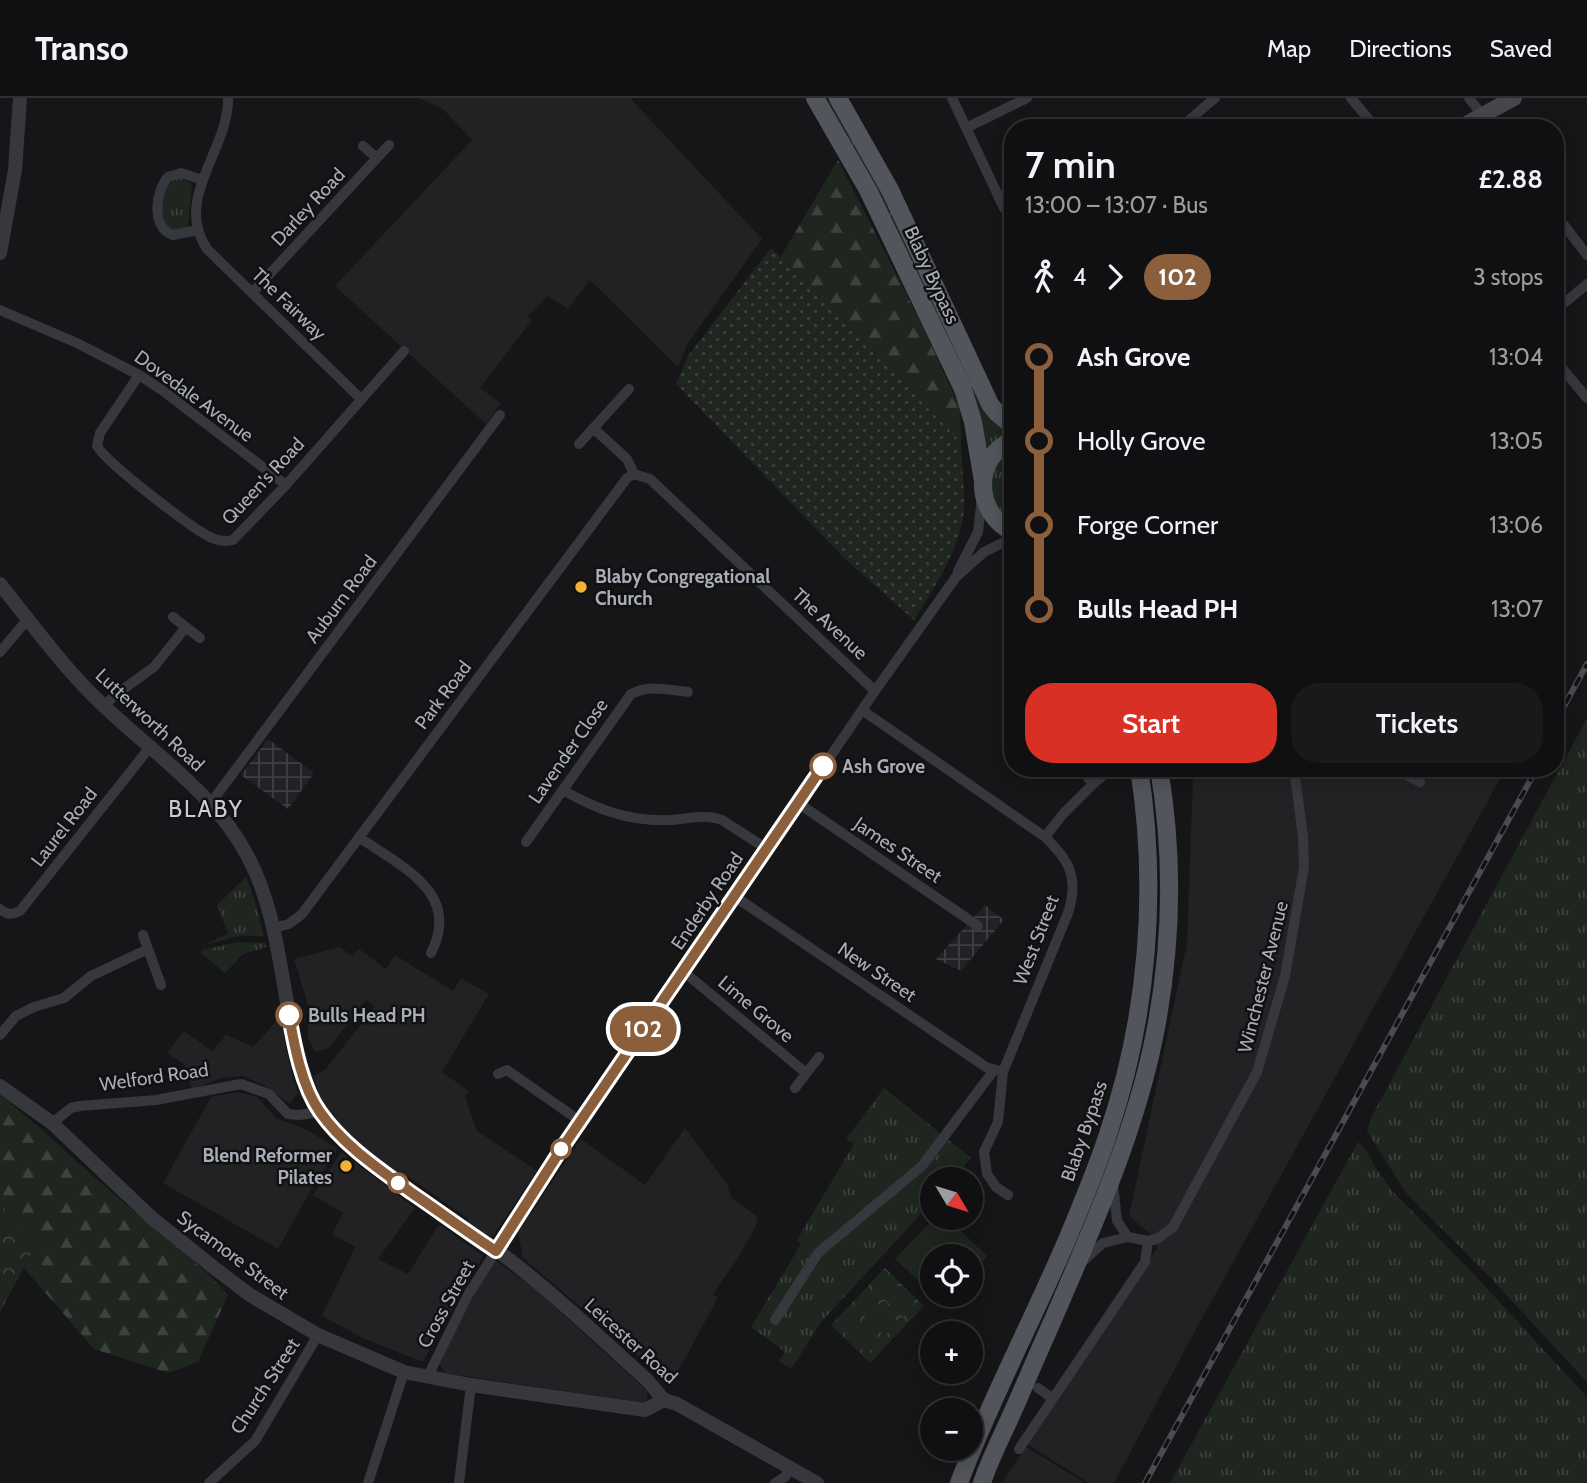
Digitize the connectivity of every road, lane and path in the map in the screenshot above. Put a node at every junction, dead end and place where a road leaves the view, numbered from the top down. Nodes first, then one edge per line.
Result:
1 (20, 98) edge
2 (228, 98) edge
3 (815, 98) edge
4 (838, 98) edge
5 (952, 98) edge
6 (1027, 98) edge
7 (1215, 98) edge
8 (1351, 98) edge
9 (1469, 98) edge
10 (1514, 98) edge
11 (1482, 115) junction
12 (1190, 119) edge
13 (1368, 119) edge
14 (1475, 119) edge
15 (966, 128) junction
16 (389, 145) dead end
17 (363, 146) dead end
18 (377, 158) junction
19 (203, 180) junction
20 (1004, 208) edge
21 (1564, 225) dead end
22 (198, 230) junction
23 (0, 253) edge
24 (1587, 255) edge
25 (1587, 284) edge
26 (252, 293) junction
27 (1564, 303) edge
28 (0, 310) edge
29 (404, 351) dead end
30 (1564, 371) edge
31 (139, 375) junction
32 (629, 389) dead end
33 (1587, 398) edge
34 (361, 399) junction
35 (500, 415) dead end
36 (1004, 419) edge
37 (593, 428) junction
38 (579, 444) dead end
39 (1004, 447) edge
40 (635, 474) junction
41 (286, 485) junction
42 (983, 487) junction
43 (1004, 525) edge
44 (1004, 542) edge
45 (956, 577) junction
46 (0, 584) edge
47 (173, 617) dead end
48 (28, 619) junction
49 (186, 627) junction
50 (200, 638) dead end
51 (0, 652) edge
52 (875, 691) junction
53 (688, 692) dead end
54 (104, 706) junction
55 (862, 710) junction
56 (150, 747) junction
57 (1087, 777) edge
58 (1101, 777) edge
59 (1140, 777) edge
60 (1160, 777) edge
61 (1295, 777) edge
62 (1410, 777) edge
63 (1420, 782) dead end
64 (1093, 784) junction
65 (563, 790) junction
66 (798, 803) junction
67 (210, 804) junction
68 (359, 836) junction
69 (1045, 837) junction
70 (526, 842) dead end
71 (767, 849) junction
72 (734, 896) junction
73 (0, 909) edge
74 (978, 926) dead end
75 (273, 928) junction
76 (143, 934) dead end
77 (148, 949) junction
78 (431, 953) dead end
79 (684, 972) junction
80 (161, 985) dead end
81 (0, 1035) edge
82 (819, 1056) dead end
83 (998, 1071) junction
84 (806, 1073) junction
85 (498, 1074) dead end
86 (0, 1086) edge
87 (794, 1088) dead end
88 (319, 1112) junction
89 (580, 1121) junction
90 (52, 1124) junction
91 (1112, 1175) junction
92 (1008, 1195) dead end
93 (466, 1231) joint
94 (1128, 1237) junction
95 (1148, 1241) junction
96 (496, 1251) junction
97 (1075, 1268) junction
98 (775, 1320) dead end
99 (318, 1335) junction
100 (404, 1372) junction
101 (428, 1376) junction
102 (471, 1385) junction
103 (1038, 1388) dead end
104 (1052, 1398) junction
105 (664, 1400) junction
106 (1019, 1449) dead end
107 (790, 1469) junction
108 (209, 1483) edge
109 (368, 1483) edge
110 (459, 1483) edge
111 (775, 1483) edge
112 (817, 1483) edge
113 (959, 1483) edge
114 (982, 1483) edge

1 - 23 street
2 - 19 street
3 - 42 main road, Blaby Bypass
4 - 36 main road, Blaby Bypass
5 - 15 street
6 - 15 street
7 - 12 street
8 - 13 street
9 - 11 street
10 - 11 main road
11 - 14 main road
15 - 20 street
16 - 18 street, Darley Road
17 - 18 street
18 - 26 street, Darley Road
19 - 22 street
19 - 22 street
21 - 24 street
22 - 26 street, The Fairway
25 - 27 street
26 - 34 street, The Fairway
28 - 31 street, Dovedale Avenue
29 - 34 street, Queen's Road
30 - 33 street
31 - 41 street, Dovedale Avenue
31 - 41 street, Queen's Road
32 - 37 street
34 - 41 street, Queen's Road
35 - 67 street, Auburn Road
37 - 38 street
37 - 40 street, The Avenue
39 - 42 main road
40 - 52 street, The Avenue
40 - 68 street, Park Road
42 - 43 main road
42 - 45 street, Enderby Road
44 - 45 street, Enderby Road
45 - 52 street, Enderby Road
46 - 48 street, Lutterworth Road
47 - 49 street
48 - 51 street
48 - 54 street, Lutterworth Road
49 - 50 street
49 - 54 street
52 - 55 street, Enderby Road
53 - 65 street, Lavender Close
54 - 56 street, Lutterworth Road
55 - 66 street, Enderby Road
55 - 69 street, West Street
56 - 67 street, Lutterworth Road
56 - 73 street, Laurel Road
57 - 64 street
58 - 64 street
59 - 113 main road, Blaby Bypass
60 - 91 main road, Blaby Bypass
61 - 95 street, Winchester Avenue
62 - 63 street
64 - 69 street
65 - 70 street, Lavender Close
65 - 71 street
66 - 71 street, Enderby Road
66 - 74 street, James Street
67 - 75 street, Lutterworth Road
68 - 75 street, Park Road
68 - 78 street
69 - 83 street, West Street
71 - 72 street, Enderby Road
72 - 79 street, Enderby Road
72 - 83 street, New Street
75 - 88 street, Lutterworth Road
76 - 77 street
77 - 80 street
77 - 81 street
79 - 84 street, Lime Grove
79 - 89 street, Enderby Road
82 - 84 street
83 - 92 street
83 - 98 street
84 - 87 street
85 - 89 street
86 - 90 street
88 - 90 street, Welford Road
88 - 93 street, Lutterworth Road
89 - 96 street, Enderby Road
90 - 99 street, Sycamore Street
91 - 94 street
91 - 97 main road, Blaby Bypass
93 - 96 street, Leicester Road
94 - 95 street
94 - 97 street
95 - 104 street
96 - 101 street, Cross Street
96 - 105 street, Leicester Road
97 - 114 main road, Blaby Bypass
99 - 100 street, Sycamore Street
99 - 108 street, Church Street
100 - 101 street, Sycamore Street
100 - 109 street
101 - 102 street, Sycamore Street
102 - 105 street, Sycamore Street
102 - 110 street
103 - 104 street
104 - 106 street
105 - 107 street, Leicester Road
107 - 111 street
107 - 112 street, Leicester Road

